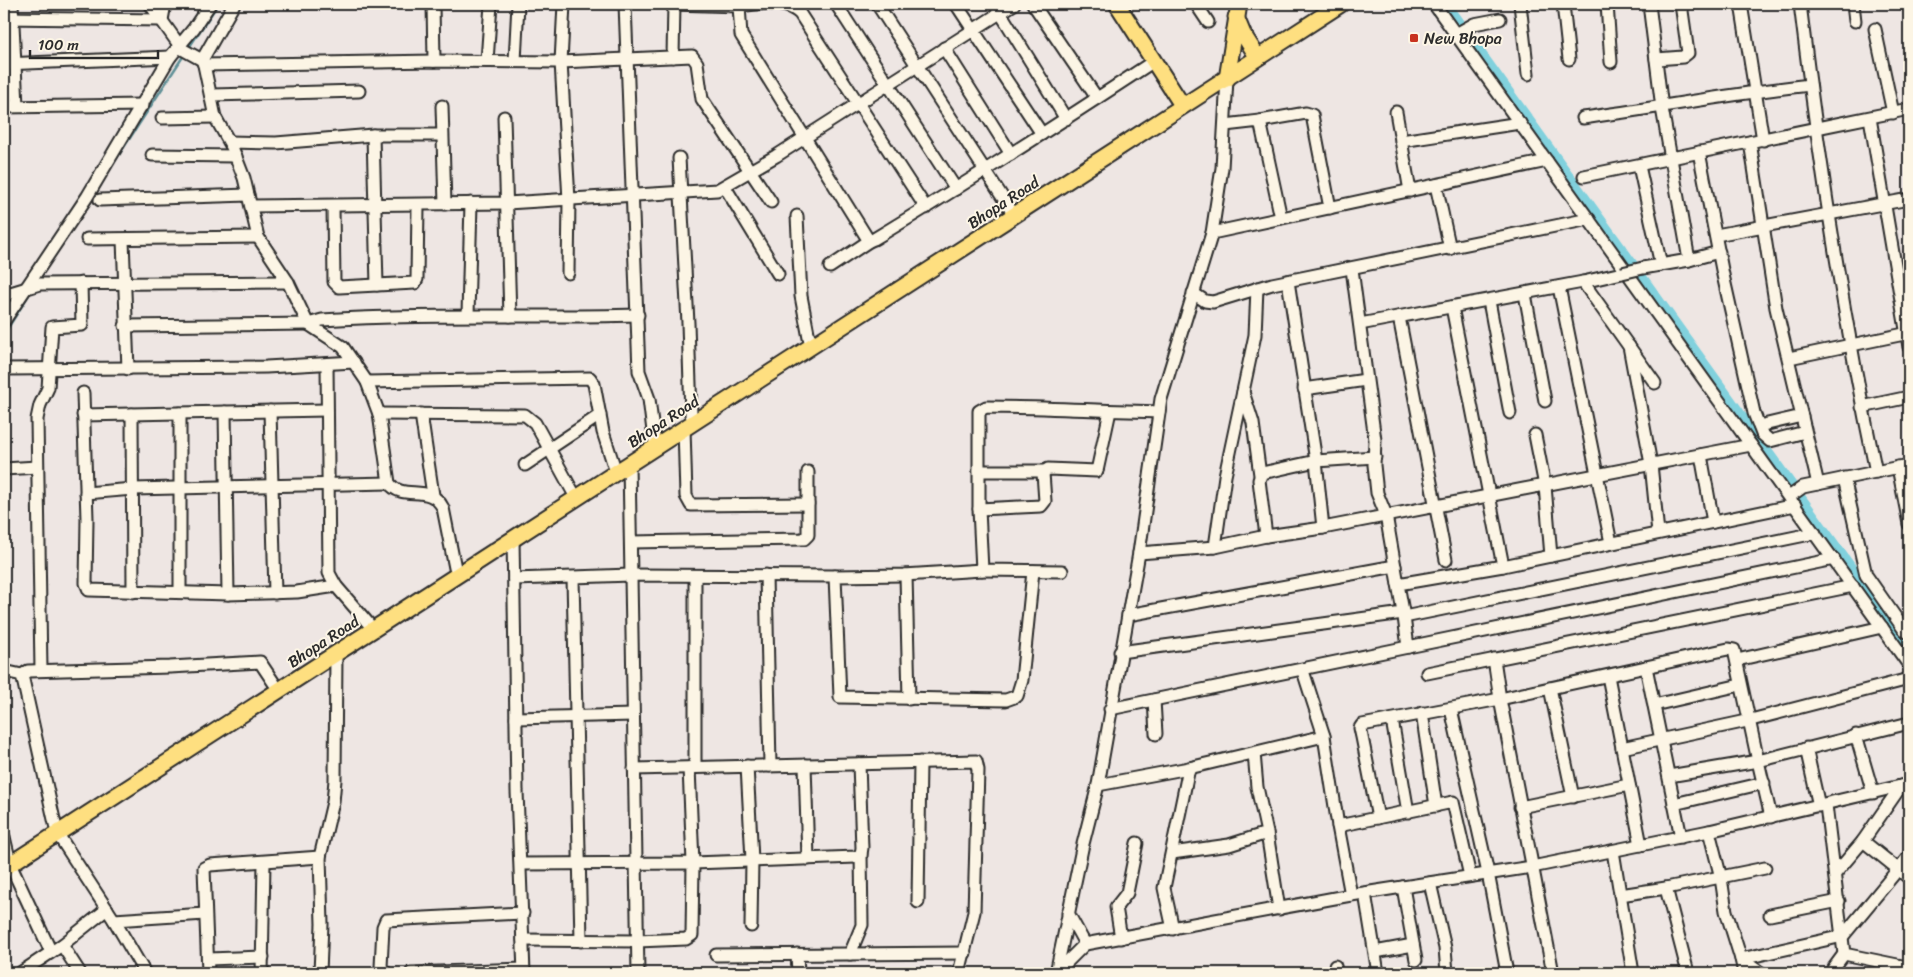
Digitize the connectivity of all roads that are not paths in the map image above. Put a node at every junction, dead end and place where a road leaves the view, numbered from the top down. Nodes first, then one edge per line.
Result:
1 (12, 4) edge
2 (150, 4) edge
3 (165, 4) edge
4 (210, 4) edge
5 (234, 4) edge
6 (432, 4) edge
7 (491, 4) edge
8 (518, 4) edge
9 (564, 4) edge
10 (624, 4) edge
11 (673, 4) edge
12 (836, 4) edge
13 (877, 4) edge
14 (956, 4) edge
15 (1014, 4) edge
16 (1033, 4) edge
17 (1117, 4) edge
18 (1196, 4) edge
19 (1329, 4) edge
20 (1341, 4) edge
21 (1434, 4) edge
22 (1520, 4) edge
23 (1563, 4) edge
24 (1607, 4) edge
25 (1649, 4) edge
26 (1681, 4) edge
27 (1741, 4) edge
28 (1800, 4) edge
29 (1853, 4) edge
30 (739, 6) junction
31 (998, 8) edge
32 (1238, 11) edge
33 (8, 18) edge
34 (1500, 19) dead end
35 (162, 20) junction
36 (1855, 21) dead end
37 (1208, 22) dead end
38 (1875, 29) dead end
39 (973, 30) junction
40 (1461, 31) junction
41 (944, 48) junction
42 (184, 50) junction
43 (1255, 53) junction
44 (170, 57) junction
45 (673, 57) junction
46 (1569, 59) dead end
47 (1656, 59) junction
48 (626, 60) junction
49 (434, 61) junction
50 (487, 61) junction
51 (514, 61) junction
52 (1154, 61) junction
53 (203, 62) junction
54 (561, 62) junction
55 (1611, 62) dead end
56 (9, 63) edge
57 (916, 66) junction
58 (1528, 74) dead end
59 (1226, 75) junction
60 (888, 85) junction
61 (1810, 85) junction
62 (359, 91) dead end
63 (1754, 91) junction
64 (212, 95) junction
65 (1097, 98) junction
66 (1180, 102) junction
67 (858, 103) junction
68 (143, 105) junction
69 (17, 106) junction
70 (442, 106) dead end
71 (4, 107) edge
72 (1662, 108) junction
73 (1909, 109) edge
74 (1396, 112) dead end
75 (1892, 113) junction
76 (214, 117) junction
77 (504, 117) dead end
78 (162, 118) dead end
79 (1583, 118) dead end
80 (1870, 118) junction
81 (1066, 119) junction
82 (1260, 121) junction
83 (1520, 123) junction
84 (1225, 125) junction
85 (1816, 130) junction
86 (1042, 134) junction
87 (373, 135) junction
88 (442, 135) junction
89 (804, 136) junction
90 (1763, 140) junction
91 (1401, 141) junction
92 (230, 142) junction
93 (1750, 142) junction
94 (1699, 152) junction
95 (1011, 154) junction
96 (152, 155) dead end
97 (236, 156) junction
98 (679, 158) dead end
99 (1670, 158) junction
100 (1547, 161) junction
101 (1639, 166) junction
102 (987, 170) junction
103 (750, 171) junction
104 (1584, 176) dead end
105 (1436, 185) junction
106 (725, 188) junction
107 (956, 189) junction
108 (1410, 190) junction
109 (682, 194) junction
110 (633, 196) junction
111 (1909, 199) edge
112 (100, 200) dead end
113 (569, 200) junction
114 (250, 201) junction
115 (771, 202) dead end
116 (471, 203) junction
117 (508, 203) junction
118 (445, 204) junction
119 (1884, 204) junction
120 (418, 205) junction
121 (332, 206) junction
122 (376, 206) junction
123 (926, 208) junction
124 (1330, 208) junction
125 (1012, 212) junction
126 (1829, 214) junction
127 (797, 216) dead end
128 (1281, 218) junction
129 (1589, 219) junction
130 (1763, 226) junction
131 (1212, 233) junction
132 (1716, 235) junction
133 (258, 237) junction
134 (87, 239) dead end
135 (123, 240) junction
136 (869, 241) junction
137 (1450, 249) junction
138 (1719, 252) junction
139 (1689, 260) junction
140 (1661, 265) junction
141 (830, 267) dead end
142 (1352, 269) junction
143 (568, 273) dead end
144 (778, 274) dead end
145 (1288, 281) junction
146 (288, 282) junction
147 (1583, 282) junction
148 (80, 283) junction
149 (124, 283) junction
150 (33, 285) junction
151 (377, 285) junction
152 (1559, 287) junction
153 (1257, 288) junction
154 (1904, 288) edge
155 (1194, 293) junction
156 (1525, 294) junction
157 (4, 295) edge
158 (1489, 301) junction
159 (1452, 307) junction
160 (638, 314) junction
161 (468, 315) junction
162 (510, 316) junction
163 (1398, 317) junction
164 (4, 321) edge
165 (308, 324) junction
166 (1360, 324) junction
167 (125, 326) junction
168 (1908, 333) edge
169 (809, 338) junction
170 (1849, 345) junction
171 (1629, 346) junction
172 (1909, 347) edge
173 (1789, 358) junction
174 (354, 362) junction
175 (327, 364) junction
176 (4, 369) edge
177 (49, 369) junction
178 (128, 369) junction
179 (1366, 380) junction
180 (367, 382) junction
181 (1655, 383) dead end
182 (1304, 389) junction
183 (1243, 392) junction
184 (83, 393) dead end
185 (1909, 397) edge
186 (1545, 401) dead end
187 (1862, 407) junction
188 (327, 410) junction
189 (270, 411) junction
190 (1110, 411) junction
191 (225, 412) junction
192 (1159, 412) junction
193 (180, 413) junction
194 (1510, 413) dead end
195 (132, 414) junction
196 (379, 414) junction
197 (421, 414) junction
198 (84, 415) junction
199 (600, 415) junction
200 (1802, 416) junction
201 (687, 421) junction
202 (1759, 426) junction
203 (1805, 432) junction
204 (1535, 435) dead end
205 (654, 439) junction
206 (1751, 445) junction
207 (550, 449) junction
208 (1701, 455) junction
209 (1375, 457) junction
210 (1316, 461) junction
211 (629, 464) junction
212 (1650, 464) junction
213 (525, 465) dead end
214 (614, 466) junction
215 (1904, 466) edge
216 (36, 467) junction
217 (4, 469) edge
218 (978, 471) junction
219 (1044, 471) junction
220 (808, 472) dead end
221 (1876, 472) junction
222 (1260, 475) junction
223 (1597, 475) junction
224 (1844, 478) junction
225 (389, 483) junction
226 (1818, 484) junction
227 (327, 486) junction
228 (1545, 486) junction
229 (273, 487) junction
230 (181, 488) junction
231 (228, 488) junction
232 (133, 489) junction
233 (573, 492) junction
234 (86, 493) junction
235 (433, 495) junction
236 (1490, 496) junction
237 (1795, 496) junction
238 (808, 504) junction
239 (1437, 507) junction
240 (979, 509) junction
241 (1386, 515) junction
242 (1713, 522) junction
243 (1909, 524) edge
244 (1323, 528) junction
245 (1658, 533) junction
246 (1814, 533) junction
247 (1266, 536) junction
248 (513, 538) junction
249 (631, 542) junction
250 (1611, 543) junction
251 (1215, 548) junction
252 (1139, 553) junction
253 (1551, 556) junction
254 (1834, 559) junction
255 (1446, 560) dead end
256 (1395, 566) junction
257 (1502, 566) junction
258 (982, 570) junction
259 (457, 571) junction
260 (1033, 571) junction
261 (1062, 571) dead end
262 (632, 575) junction
263 (766, 575) junction
264 (906, 575) junction
265 (695, 576) junction
266 (835, 576) junction
267 (574, 578) junction
268 (514, 579) junction
269 (1398, 584) junction
270 (336, 586) junction
271 (1853, 586) junction
272 (133, 592) junction
273 (180, 592) junction
274 (275, 593) junction
275 (228, 594) junction
276 (1128, 615) junction
277 (1404, 615) junction
278 (368, 623) junction
279 (1882, 627) junction
280 (1908, 633) edge
281 (1408, 647) junction
282 (1120, 652) junction
283 (336, 654) junction
284 (1494, 659) junction
285 (1737, 660) junction
286 (1909, 666) edge
287 (1646, 667) junction
288 (41, 670) junction
289 (4, 671) edge
290 (1303, 671) junction
291 (1428, 673) dead end
292 (22, 676) junction
293 (1608, 676) junction
294 (1909, 679) edge
295 (274, 683) junction
296 (1740, 685) junction
297 (1550, 688) junction
298 (1500, 699) junction
299 (909, 700) junction
300 (1154, 700) junction
301 (1654, 705) junction
302 (1110, 709) junction
303 (1451, 709) junction
304 (1422, 713) junction
305 (633, 715) junction
306 (575, 716) junction
307 (516, 718) junction
308 (1392, 720) junction
309 (1748, 721) junction
310 (1909, 723) edge
311 (1156, 734) dead end
312 (1856, 735) junction
313 (1324, 736) junction
314 (1661, 740) junction
315 (1622, 748) junction
316 (1806, 748) junction
317 (1254, 753) junction
318 (1758, 760) junction
319 (920, 762) junction
320 (860, 764) junction
321 (805, 765) junction
322 (747, 766) junction
323 (770, 766) junction
324 (692, 768) junction
325 (1188, 768) junction
326 (634, 769) junction
327 (1669, 776) junction
328 (1764, 783) junction
329 (1098, 785) junction
330 (1629, 785) junction
331 (1905, 785) edge
332 (1873, 793) junction
333 (1573, 797) junction
334 (1674, 804) junction
335 (1822, 805) junction
336 (1436, 806) junction
337 (1520, 807) junction
338 (1408, 812) junction
339 (1771, 817) junction
340 (1378, 818) junction
341 (1338, 826) junction
342 (56, 829) junction
343 (1709, 831) junction
344 (1267, 833) junction
345 (4, 837) edge
346 (1681, 837) junction
347 (1863, 841) junction
348 (1137, 843) dead end
349 (1641, 845) junction
350 (1612, 850) junction
351 (1172, 853) junction
352 (861, 854) junction
353 (1909, 856) edge
354 (320, 857) junction
355 (808, 859) junction
356 (752, 860) junction
357 (7, 861) edge
358 (264, 862) junction
359 (635, 863) junction
360 (693, 863) junction
361 (521, 864) junction
362 (580, 864) junction
363 (1532, 867) junction
364 (1765, 868) dead end
365 (1899, 869) junction
366 (1488, 873) junction
367 (1835, 874) junction
368 (1470, 876) junction
369 (1721, 878) junction
370 (1909, 878) edge
371 (1430, 882) junction
372 (1403, 887) junction
373 (1666, 888) junction
374 (1365, 894) junction
375 (1351, 895) junction
376 (1620, 895) junction
377 (1839, 901) junction
378 (918, 902) dead end
379 (107, 908) junction
380 (1279, 909) junction
381 (523, 913) junction
382 (1068, 913) junction
383 (206, 914) junction
384 (1770, 915) dead end
385 (114, 920) junction
386 (752, 926) dead end
387 (1173, 929) junction
388 (1843, 936) junction
389 (1120, 938) junction
390 (523, 940) junction
391 (581, 941) junction
392 (637, 941) junction
393 (1085, 944) junction
394 (62, 945) junction
395 (1413, 945) junction
396 (51, 952) junction
397 (1375, 952) junction
398 (965, 953) junction
399 (798, 954) junction
400 (850, 954) junction
401 (1844, 954) junction
402 (716, 955) dead end
403 (263, 956) junction
404 (209, 959) junction
405 (1742, 959) junction
406 (1416, 960) dead end
407 (1906, 968) edge
408 (524, 971) edge
409 (20, 973) edge
410 (80, 973) edge
411 (145, 973) edge
412 (208, 973) edge
413 (262, 973) edge
414 (320, 973) edge
415 (385, 973) edge
416 (411, 973) edge
417 (638, 973) edge
418 (798, 973) edge
419 (959, 973) edge
420 (1056, 973) edge
421 (1378, 973) edge
422 (1448, 973) edge
423 (1507, 973) edge
424 (1553, 973) edge
425 (1633, 973) edge
426 (1688, 973) edge
427 (1744, 973) edge
428 (1762, 973) edge
429 (1830, 973) edge

1 - 33 street
2 - 35 street
3 - 35 street
4 - 42 street
5 - 53 street
6 - 49 street
7 - 50 street
8 - 51 street
9 - 54 street
10 - 48 street
11 - 30 street
11 - 45 street
12 - 60 street
13 - 57 street
14 - 39 street
15 - 31 street
16 - 65 street
17 - 52 main road
18 - 37 street
19 - 43 main road, Bhopa Road
20 - 59 main road, Bhopa Road
21 - 40 street
22 - 58 street
23 - 46 street
24 - 55 street
25 - 47 street
26 - 47 street
27 - 63 street
28 - 61 street
29 - 36 street
30 - 67 street
30 - 89 street
31 - 39 street
31 - 81 street
32 - 43 main road
32 - 59 main road
33 - 35 street
33 - 56 street
34 - 40 street
35 - 42 street
38 - 75 street
39 - 41 street
39 - 86 street
40 - 83 street
41 - 57 street
41 - 95 street
42 - 44 street
42 - 53 street
43 - 59 main road, Bhopa Road
44 - 56 street
44 - 68 street
45 - 48 street
45 - 103 street
47 - 72 street
48 - 54 street
48 - 110 street
49 - 50 street
49 - 53 street
50 - 51 street
51 - 54 street
52 - 65 street
52 - 66 main road
53 - 64 street
54 - 113 street
56 - 69 street
57 - 60 street
57 - 102 street
59 - 66 main road, Bhopa Road
59 - 84 street
60 - 67 street
60 - 107 street
61 - 63 street
61 - 85 street
62 - 64 street
63 - 72 street
63 - 90 street
64 - 76 street
65 - 81 street
66 - 125 main road, Bhopa Road
67 - 89 street
67 - 123 street
68 - 69 street
68 - 150 street
69 - 71 street
70 - 88 street
72 - 79 street
72 - 99 street
73 - 75 street
74 - 91 street
75 - 80 street
76 - 78 street
76 - 92 street
77 - 117 street
80 - 85 street
80 - 119 street
81 - 86 street
82 - 84 street
82 - 124 street
82 - 128 street
83 - 91 street
83 - 100 street
84 - 131 street
85 - 90 street
85 - 126 street
86 - 95 street
87 - 88 street
87 - 92 street
87 - 122 street
88 - 118 street
89 - 103 street
89 - 136 street
90 - 93 street
91 - 108 street
92 - 97 street
93 - 94 street
93 - 130 street
94 - 99 street
94 - 132 street
95 - 102 street
96 - 97 street
97 - 114 street
98 - 109 street
99 - 101 street
99 - 139 street
100 - 105 street
100 - 129 street
101 - 104 street
101 - 140 street
102 - 107 street
102 - 125 street
103 - 106 street
103 - 115 street
105 - 108 street
105 - 137 street
106 - 109 street
106 - 144 street
107 - 123 street
108 - 124 street
109 - 110 street
109 - 201 street
110 - 113 street
110 - 160 street
111 - 119 street
112 - 114 street
113 - 117 street
113 - 143 street
114 - 121 street
114 - 133 street
116 - 117 street
116 - 118 street
116 - 161 street
117 - 162 street
118 - 120 street
119 - 126 street
119 - 154 street
120 - 122 street
120 - 151 street
121 - 122 street
121 - 151 street
122 - 151 street
123 - 136 street
124 - 128 street
125 - 169 main road, Bhopa Road
125 - 201 main road, Bhopa Road
126 - 130 street
126 - 170 street
127 - 169 street
128 - 131 street
129 - 137 street
129 - 206 street
130 - 132 street
130 - 173 street
131 - 155 street
132 - 138 street
133 - 135 street
133 - 146 street
134 - 135 street
135 - 149 street
136 - 141 street
137 - 142 street
138 - 139 street
138 - 202 street
139 - 140 street
140 - 147 street, bridge
142 - 145 street
142 - 166 street
145 - 153 street
145 - 182 street
146 - 149 street
146 - 165 street
147 - 152 street
147 - 171 street
148 - 149 street
148 - 150 street
148 - 177 street
149 - 167 street
150 - 157 street
150 - 164 street
152 - 156 street
152 - 223 street
153 - 155 street
153 - 183 street
154 - 168 street
155 - 192 street
156 - 158 street
156 - 186 street
158 - 159 street
158 - 194 street
159 - 163 street
159 - 236 street
160 - 162 street
160 - 205 street
161 - 162 street
161 - 165 street
163 - 166 street
163 - 239 street
165 - 167 street
165 - 174 street
166 - 179 street
167 - 178 street
168 - 170 street
168 - 172 street
169 - 201 main road, Bhopa Road
170 - 173 street
170 - 187 street
171 - 181 street
171 - 212 street
173 - 200 street
174 - 175 street
174 - 180 street
175 - 178 street
175 - 188 street
176 - 177 street
177 - 178 street
177 - 216 street
179 - 182 street
179 - 209 street
180 - 196 street
180 - 199 street
182 - 210 street
183 - 222 street
183 - 251 street
184 - 198 street
185 - 187 street
187 - 221 street
188 - 189 street
188 - 227 street
189 - 191 street
189 - 229 street
190 - 192 street
190 - 218 street
190 - 219 street
191 - 193 street
191 - 231 street
192 - 252 street
193 - 195 street
193 - 230 street
195 - 198 street
195 - 232 street
196 - 197 street
196 - 225 street
197 - 207 street
197 - 235 street
198 - 234 street
199 - 207 street
199 - 214 street
200 - 202 street
200 - 203 street
201 - 205 main road, Bhopa Road
201 - 211 main road, Bhopa Road
201 - 238 street
202 - 203 street
203 - 226 street
204 - 228 street
205 - 214 main road, Bhopa Road
206 - 208 street
206 - 237 street
207 - 213 street
207 - 233 street
208 - 212 street
208 - 242 street
209 - 210 street
209 - 241 street
210 - 222 street
210 - 244 street
211 - 248 main road, Bhopa Road
211 - 249 street
212 - 223 street
212 - 245 street
214 - 233 main road, Bhopa Road
215 - 221 street
215 - 243 street
216 - 217 street
216 - 288 street
218 - 219 street
218 - 240 street
219 - 240 street
220 - 238 street
221 - 224 street
222 - 247 street
223 - 228 street
223 - 250 street
224 - 226 street
224 - 280 street
225 - 227 street
225 - 235 street
226 - 237 street
227 - 229 street
227 - 270 street
228 - 236 street
228 - 253 street
229 - 231 street
229 - 274 street
230 - 231 street
230 - 232 street
230 - 273 street
231 - 275 street
232 - 234 street
232 - 272 street
233 - 259 main road, Bhopa Road
234 - 272 street
235 - 259 street
236 - 239 street
236 - 257 street
237 - 242 street
237 - 246 street
238 - 249 street
239 - 241 street
239 - 255 street
240 - 258 street
241 - 244 street
241 - 256 street
242 - 245 street
244 - 247 street
245 - 250 street
246 - 254 street
246 - 277 street
247 - 251 street
248 - 259 main road, Bhopa Road
248 - 268 street
249 - 262 street
250 - 253 street
251 - 252 street
252 - 276 street
253 - 257 street
254 - 271 street
254 - 281 street
256 - 269 street
256 - 276 street
257 - 269 street
258 - 260 street
258 - 264 street
259 - 278 main road, Bhopa Road
259 - 283 main road, Bhopa Road
260 - 261 street
260 - 299 street
262 - 265 street
262 - 267 street
262 - 305 street
263 - 265 street
263 - 266 street
263 - 323 street
264 - 266 street
264 - 299 street
265 - 324 street
266 - 299 street
267 - 268 street
267 - 306 street
268 - 307 street
269 - 277 street
270 - 274 street
270 - 278 street
271 - 279 street
271 - 284 street
272 - 273 street
273 - 275 street
274 - 275 street
276 - 282 street
277 - 281 street
277 - 282 street
278 - 295 main road, Bhopa Road
279 - 285 street
279 - 286 street
281 - 290 street
282 - 302 street
283 - 342 main road, Bhopa Road
283 - 354 street
284 - 291 street
284 - 298 street
285 - 287 street
285 - 296 street
287 - 293 street
287 - 301 street
288 - 292 street
288 - 295 street
289 - 292 street
290 - 300 street
290 - 313 street
292 - 342 street
293 - 297 street
293 - 315 street
294 - 309 street
295 - 342 main road, Bhopa Road
296 - 301 street
296 - 309 street
297 - 298 street
297 - 333 street
298 - 303 street
298 - 337 street
300 - 302 street
300 - 311 street
301 - 314 street
302 - 329 street
303 - 304 street
303 - 366 street
304 - 308 street
304 - 336 street
305 - 306 street
305 - 326 street
306 - 307 street
306 - 362 street
307 - 361 street
308 - 338 street
308 - 340 street
309 - 314 street
309 - 318 street
310 - 312 street
312 - 316 street
312 - 332 street
313 - 317 street
313 - 341 street
314 - 315 street
314 - 327 street
315 - 330 street
316 - 318 street
316 - 335 street
317 - 325 street
317 - 344 street
318 - 327 street
318 - 328 street
319 - 320 street
319 - 378 street
319 - 398 street
320 - 321 street
320 - 352 street
321 - 323 street
321 - 355 street
322 - 323 street
322 - 324 street
322 - 356 street
324 - 326 street
324 - 360 street
325 - 329 street
325 - 351 street
326 - 359 street
327 - 334 street
328 - 334 street
328 - 339 street
329 - 382 street
330 - 333 street
330 - 349 street
331 - 332 street
331 - 347 street
332 - 335 street
333 - 337 street
334 - 346 street
335 - 339 street
335 - 367 street
336 - 338 street
336 - 368 street
337 - 363 street
338 - 340 street
339 - 343 street
340 - 341 street
341 - 375 street
342 - 357 main road, Bhopa Road
342 - 379 street
343 - 346 street
343 - 369 street
344 - 351 street
344 - 380 street
345 - 357 street
346 - 349 street
347 - 365 street
347 - 367 street
348 - 389 street
349 - 350 street
350 - 363 street
350 - 376 street
351 - 387 street
352 - 355 street
352 - 400 street
353 - 365 street
354 - 358 street
354 - 414 street
355 - 356 street
356 - 360 street
356 - 386 street
357 - 396 street
358 - 383 street
358 - 403 street
359 - 360 street
359 - 362 street
359 - 392 street
360 - 392 street
361 - 362 street
361 - 381 street
362 - 391 street
363 - 366 street
363 - 424 street
364 - 369 street
365 - 370 street
365 - 388 street
366 - 368 street
366 - 423 street
367 - 377 street
368 - 371 street
369 - 373 street
369 - 405 street
371 - 372 street
371 - 422 street
372 - 374 street
372 - 395 street
373 - 376 street
373 - 426 street
374 - 375 street
374 - 397 street
375 - 380 street
376 - 425 street
377 - 384 street
377 - 388 street
379 - 385 street
379 - 394 street
380 - 387 street
381 - 390 street
381 - 415 street
382 - 393 street
382 - 420 street
383 - 385 street
383 - 404 street
385 - 411 street
387 - 389 street
388 - 401 street
388 - 405 street
389 - 393 street
390 - 391 street
390 - 408 street
391 - 392 street
392 - 417 street
393 - 420 street
394 - 396 street
394 - 410 street
395 - 397 street
395 - 406 street
396 - 409 street
397 - 421 street
398 - 400 street
398 - 419 street
399 - 400 street
399 - 402 street
399 - 418 street
401 - 407 street
401 - 429 street
403 - 404 street
403 - 413 street
404 - 412 street
405 - 427 street
405 - 428 street
408 - 416 street

